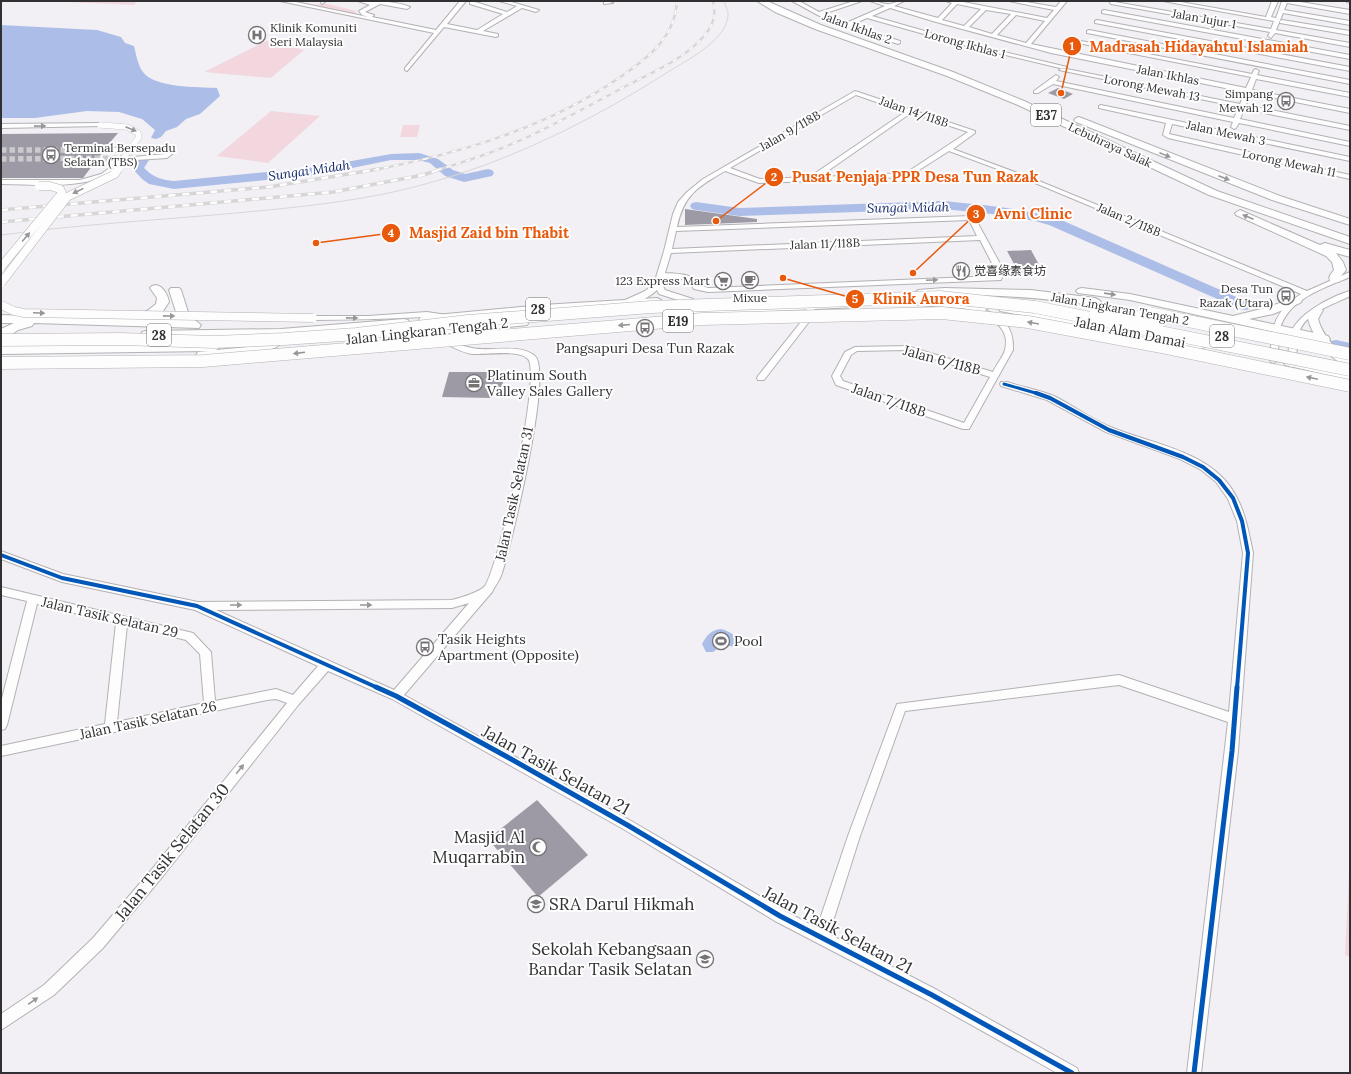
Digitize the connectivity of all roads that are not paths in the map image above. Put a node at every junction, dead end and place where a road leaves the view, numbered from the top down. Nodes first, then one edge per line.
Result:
1 (283, 1) edge
2 (361, 1) edge
3 (463, 1) edge
4 (502, 1) edge
5 (761, 1) edge
6 (774, 1) edge
7 (798, 1) edge
8 (859, 1) edge
9 (873, 1) edge
10 (901, 1) edge
11 (949, 1) edge
12 (1012, 1) edge
13 (1064, 1) edge
14 (1166, 1) edge
15 (1178, 1) edge
16 (1218, 1) edge
17 (1275, 1) edge
18 (1285, 1) edge
19 (379, 2) edge
20 (956, 2) junction
21 (1112, 2) edge
22 (472, 3) dead end
23 (521, 6) junction
24 (888, 6) junction
25 (407, 7) dead end
26 (985, 8) junction
27 (1215, 8) junction
28 (1057, 9) junction
29 (536, 10) dead end
30 (1281, 11) junction
31 (1104, 12) junction
32 (1350, 12) edge
33 (1015, 13) junction
34 (508, 14) junction
35 (818, 14) junction
36 (868, 16) junction
37 (1269, 18) junction
38 (1048, 20) junction
39 (938, 21) junction
40 (1280, 21) junction
41 (1097, 22) junction
42 (1350, 23) edge
43 (846, 25) junction
44 (965, 28) junction
45 (439, 29) junction
46 (479, 31) junction
47 (1273, 31) junction
48 (1089, 32) junction
49 (1350, 33) edge
50 (496, 35) dead end
51 (993, 36) junction
52 (898, 42) dead end
53 (1268, 42) junction
54 (1081, 44) junction
55 (1027, 45) junction
56 (1350, 45) edge
57 (1264, 53) junction
58 (1072, 56) junction
59 (1350, 57) edge
60 (1259, 65) junction
61 (1063, 68) junction
62 (407, 69) dead end
63 (1350, 69) edge
64 (1254, 77) junction
65 (1052, 82) junction
66 (1350, 82) edge
67 (1248, 91) junction
68 (855, 92) joint
69 (1036, 92) dead end
70 (1350, 95) edge
71 (1023, 101) junction
72 (1242, 106) junction
73 (1101, 107) dead end
74 (910, 111) junction
75 (1350, 111) edge
76 (1236, 120) junction
77 (1170, 121) junction
78 (1, 126) edge
79 (1350, 128) edge
80 (1230, 134) junction
81 (1350, 144) edge
82 (104, 150) tunnel mouth
83 (129, 150) junction
84 (948, 150) junction
85 (136, 158) tunnel mouth
86 (1350, 159) edge
87 (121, 161) junction
88 (725, 169) junction
89 (1350, 177) edge
90 (814, 179) junction
91 (3, 184) edge
92 (1276, 198) junction
93 (1350, 210) edge
94 (1350, 222) edge
95 (672, 229) junction
96 (1331, 231) junction
97 (1284, 232) junction
98 (1350, 233) edge
99 (982, 238) junction
100 (1350, 240) edge
101 (668, 251) junction
102 (1350, 254) edge
103 (1, 267) edge
104 (1350, 274) edge
105 (661, 275) junction
106 (1335, 280) junction
107 (1, 283) edge
108 (658, 284) junction
109 (156, 288) dead end
110 (175, 290) dead end
111 (1025, 293) junction
112 (1350, 293) edge
113 (1308, 294) junction
114 (690, 301) junction
115 (1296, 301) junction
116 (908, 302) junction
117 (626, 303) junction
118 (1, 305) edge
119 (1095, 305) junction
120 (967, 306) junction
121 (811, 308) junction
122 (1318, 310) junction
123 (1024, 312) junction
124 (450, 317) junction
125 (1, 319) edge
126 (1232, 320) junction
127 (51, 321) junction
128 (1002, 322) junction
129 (117, 323) junction
130 (195, 325) junction
131 (477, 327) junction
132 (1276, 329) junction
133 (318, 330) junction
134 (1294, 333) junction
135 (404, 334) junction
136 (1, 338) edge
137 (1324, 339) junction
138 (274, 344) junction
139 (455, 344) junction
140 (1, 350) edge
141 (1, 354) edge
142 (1350, 354) edge
143 (1, 358) edge
144 (16, 358) junction
145 (846, 358) joint
146 (1274, 360) junction
147 (1, 363) edge
148 (1350, 363) edge
149 (1292, 364) junction
150 (1350, 370) edge
151 (994, 374) junction
152 (1350, 377) edge
153 (761, 378) dead end
154 (1004, 384) dead end
155 (1350, 386) edge
156 (1, 555) edge
157 (488, 589) junction
158 (1, 591) edge
159 (33, 599) junction
160 (197, 606) junction
161 (122, 621) junction
162 (326, 664) junction
163 (396, 696) junction
164 (295, 700) junction
165 (210, 708) junction
166 (1234, 719) junction
167 (1, 725) edge
168 (110, 728) junction
169 (1, 751) edge
170 (821, 938) junction
171 (1, 1023) edge
172 (1072, 1073) edge
173 (1194, 1073) edge

1 - 45 street
2 - 19 street
3 - 45 street
4 - 23 street
5 - 71 highway, Lebuhraya Salak / E37
6 - 71 highway, Lebuhraya Salak / E37
7 - 35 street, Jalan Ikhlas 2
8 - 35 street
9 - 24 street, Jalan Ikhlas
10 - 24 street
11 - 20 street
12 - 28 street
13 - 28 street
14 - 27 street
15 - 27 street
16 - 27 street
17 - 37 street
18 - 30 street
18 - 32 street
19 - 25 street
19 - 45 street
20 - 26 street
20 - 39 street
21 - 31 street
21 - 47 street, Jalan Jujur 1
22 - 34 street
23 - 29 street
23 - 34 street
24 - 36 street
24 - 39 street, Jalan Ikhlas
26 - 33 street
26 - 44 street
27 - 37 street
28 - 38 street
30 - 40 street
30 - 42 street
31 - 41 street
31 - 53 street
33 - 38 street
33 - 51 street
34 - 46 street
35 - 43 street, Jalan Ikhlas 2
36 - 43 street
36 - 61 street, Lorong Ikhlas 1
37 - 40 street
38 - 55 street
39 - 44 street, Jalan Ikhlas
40 - 47 street
40 - 49 street
41 - 48 street
41 - 57 street
43 - 52 street, Jalan Ikhlas 2
44 - 51 street, Jalan Ikhlas
45 - 46 street
45 - 62 street
46 - 50 street
47 - 53 street
47 - 56 street, Jalan Jujur 1
48 - 54 street
48 - 60 street
51 - 55 street, Jalan Ikhlas
53 - 57 street
53 - 59 street
54 - 58 street
54 - 64 street
55 - 58 street, Jalan Ikhlas
57 - 60 street
57 - 63 street
58 - 61 street
58 - 67 street, Jalan Ikhlas
60 - 64 street
60 - 66 street
61 - 65 street
61 - 72 street, Lorong Mewah 13
64 - 67 street
64 - 70 street
65 - 69 street
65 - 76 street
67 - 72 street
67 - 75 street, Jalan Ikhlas
68 - 74 street, Jalan 14/118B
68 - 88 street, Jalan 9/118B
71 -> 92 highway
71 - 96 highway, Lebuhraya Salak / E37
97 -> 71 highway
72 - 76 street
72 - 79 street, Lorong Mewah 13
73 - 77 street, Jalan Mewah 3
74 - 84 street, Jalan 14/118B
74 - 90 street
76 - 80 street
76 - 81 street
77 - 80 street, Jalan Mewah 3
77 - 89 street, Lorong Mewah 11
78 -> 87 street, bridge
80 - 86 street, Jalan Mewah 3
82 - 83 street
83 - 85 street
83 - 87 street
84 - 90 street
84 - 113 street, Jalan 2/118B
87 - 91 street
87 -> 107 street, bridge
88 - 90 street
88 - 95 street, Jalan 9/118B
103 -> 91 street, bridge
92 - 93 highway
92 - 94 highway
95 - 99 street
95 - 101 street, Jalan 9/118B
96 - 98 highway, Lebuhraya Salak / E37
96 - 100 highway, Lebuhraya Salak / E37
97 - 102 highway
97 - 106 highway
99 - 101 street, Jalan 11/118B
105 -> 99 street
101 - 105 street, Jalan 9/118B
104 - 106 street
105 - 108 street, Jalan 9/118B
106 - 113 street
108 - 114 street
108 - 117 street
109 - 129 highway
110 - 130 highway
111 - 114 highway, Jalan Lingkaran Tengah 2 / 28
111 - 119 highway, Jalan Lingkaran Tengah 2 / 28
111 -> 126 highway
112 - 122 street
113 - 115 street
114 - 117 highway, Jalan Lingkaran Tengah 2 / 28
115 - 126 highway
115 - 132 street
116 - 119 highway, Jalan Lingkaran Tengah 2 / 28
116 - 120 main road, Jalan Alam Damai
116 - 121 highway, Jalan Lingkaran Tengah 2 / 28
117 - 124 highway, Jalan Lingkaran Tengah 2 / 28
118 -> 124 street, bridge
119 - 142 highway, Jalan Lingkaran Tengah 2 / 28, bridge
119 - 148 highway, Jalan Lingkaran Tengah 2 / 28, bridge
120 - 123 main road, Jalan Alam Damai
120 - 128 street
121 - 131 highway, Jalan Lingkaran Tengah 2 / 28
121 - 153 street
122 - 134 street
122 - 137 main road
123 - 128 street
123 - 146 main road, Jalan Alam Damai
124 - 133 highway, Jalan Lingkaran Tengah 2 / 28
125 - 127 highway
126 - 132 highway
127 - 129 highway
127 - 136 highway
128 - 151 street
129 - 130 highway
130 - 133 highway
131 - 135 highway, Jalan Lingkaran Tengah 2 / 28
131 - 139 street
132 - 134 highway
132 - 146 street
133 - 136 highway, Jalan Lingkaran Tengah 2 / 28
134 - 137 highway
134 - 149 street
135 - 138 highway, Jalan Lingkaran Tengah 2 / 28
135 - 139 street, Jalan Tasik Selatan 31
136 - 150 highway, E19, bridge
137 - 148 main road
138 - 140 highway, Jalan Lingkaran Tengah 2 / 28
138 - 144 highway
139 - 157 street, Jalan Tasik Selatan 31
141 - 144 highway
143 - 144 highway
145 - 151 street, Jalan 6/118B
145 - 151 street, Jalan 7/118B
146 - 149 main road, Jalan Alam Damai
155 -> 147 highway, E19, bridge
149 - 152 main road, Jalan Alam Damai
154 - 166 street
156 - 160 street, Jalan Tasik Selatan 21
160 -> 157 street
157 - 163 street, Jalan Tasik Selatan 31
158 - 159 street, Jalan Tasik Selatan 29
159 - 161 street, Jalan Tasik Selatan 29
159 - 167 street
160 - 162 street, Jalan Tasik Selatan 21
161 - 165 street, Jalan Tasik Selatan 29
161 - 168 street
162 - 163 street, Jalan Tasik Selatan 21
162 - 164 street, Jalan Tasik Selatan 30
163 - 170 street, Jalan Tasik Selatan 21
164 - 165 street, Jalan Tasik Selatan 26
171 -> 164 street, Jalan Tasik Selatan 30
165 - 168 street, Jalan Tasik Selatan 26
166 - 170 street
166 - 173 street
168 - 169 street, Jalan Tasik Selatan 26
170 - 172 street, Jalan Tasik Selatan 21

